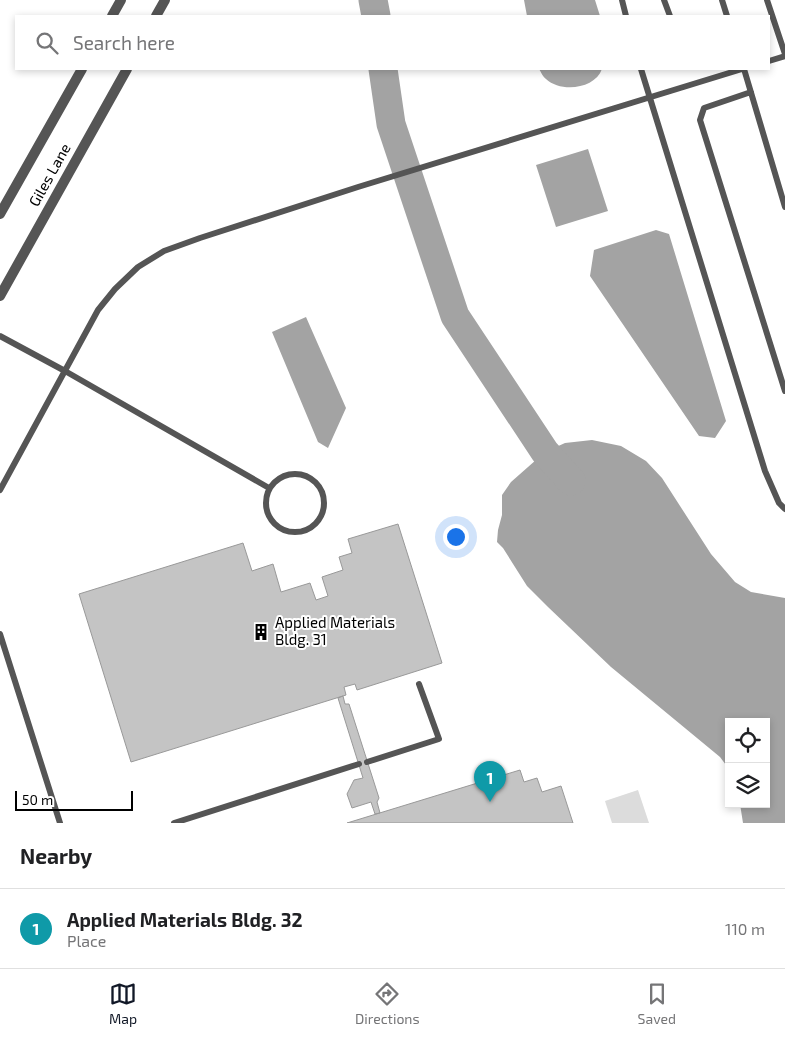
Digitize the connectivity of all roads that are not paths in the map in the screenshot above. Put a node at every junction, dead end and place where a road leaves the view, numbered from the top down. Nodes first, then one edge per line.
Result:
1 (121, 0) edge
2 (166, 0) edge
3 (622, 0) edge
4 (664, 0) edge
5 (722, 0) edge
6 (767, 0) edge
7 (113, 15) edge
8 (157, 15) edge
9 (626, 15) edge
10 (670, 15) edge
11 (727, 15) edge
12 (785, 55) edge
13 (770, 60) edge
14 (81, 70) edge
15 (126, 70) edge
16 (641, 70) edge
17 (740, 70) edge
18 (743, 70) edge
19 (751, 92) junction
20 (649, 97) junction
21 (785, 206) edge
22 (0, 214) edge
23 (0, 296) edge
24 (0, 336) edge
25 (66, 371) junction
26 (785, 391) edge
27 (269, 488) junction
28 (0, 490) edge
29 (785, 509) edge
30 (0, 634) edge
31 (419, 684) dead end
32 (367, 762) dead end
33 (359, 764) dead end
34 (60, 823) edge
35 (174, 823) edge

1 - 7 street
2 - 8 street
3 - 9 lane
4 - 10 lane
5 - 11 lane
6 - 12 lane
12 - 13 lane
14 - 22 street, Giles Lane
15 - 23 street, Giles Lane
16 - 20 lane
17 - 20 lane
18 - 19 lane
19 - 21 lane
19 - 26 lane
20 - 25 lane
20 - 29 lane
24 - 25 lane
25 - 27 lane
25 - 28 lane
27 - 27 lane
30 - 34 lane
31 - 32 lane
33 - 35 lane

